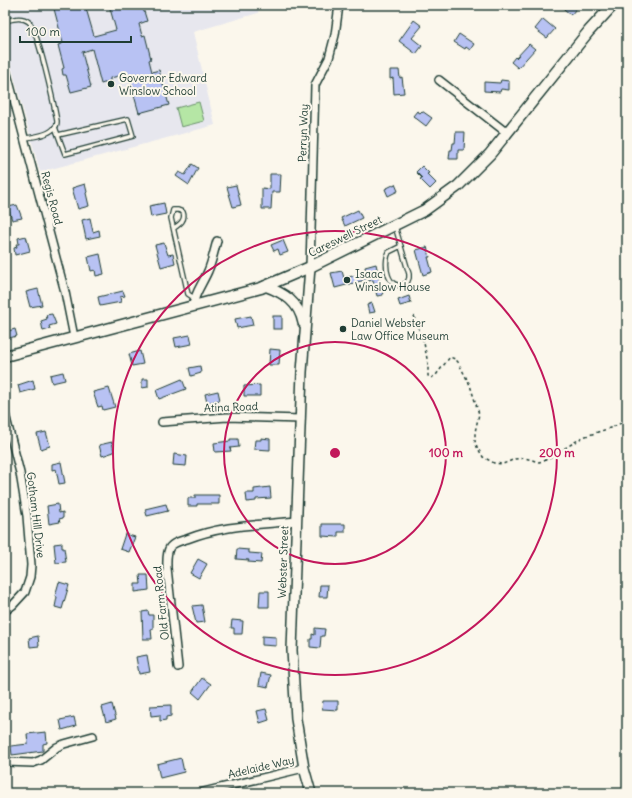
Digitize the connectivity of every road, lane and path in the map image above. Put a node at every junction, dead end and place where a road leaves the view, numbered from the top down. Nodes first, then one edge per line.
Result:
1 (338, 5) edge
2 (612, 5) edge
3 (5, 21) edge
4 (5, 66) edge
5 (439, 80) dead end
6 (56, 127) junction
7 (507, 133) junction
8 (58, 135) junction
9 (25, 138) junction
10 (395, 225) junction
11 (174, 228) junction
12 (217, 241) dead end
13 (401, 246) junction
14 (310, 267) junction
15 (265, 286) junction
16 (193, 302) junction
17 (414, 316) dead end
18 (305, 330) junction
19 (74, 337) junction
20 (5, 356) edge
21 (5, 414) edge
22 (300, 419) junction
23 (627, 420) edge
24 (162, 422) dead end
25 (296, 521) junction
26 (5, 611) edge
27 (178, 667) dead end
28 (93, 736) dead end
29 (5, 762) edge
30 (304, 768) junction
31 (199, 793) edge
32 (311, 793) edge

1 - 14 street, Perryn Way
2 - 7 main road, Careswell Street
3 - 6 lane
4 - 9 street, Regis Road
5 - 7 street
6 - 8 lane
6 - 9 lane
7 - 10 main road, Careswell Street
8 - 8 lane
9 - 19 street, Regis Road
10 - 13 lane
10 - 14 main road, Careswell Street
11 - 11 lane
11 - 16 lane
12 - 16 street
13 - 13 lane
14 - 15 main road, Careswell Street
14 - 18 street, Webster Street
15 - 16 main road, Careswell Street
15 - 18 street, Webster Street
16 - 19 main road, Careswell Street
17 - 23 path
18 - 22 street, Webster Street
19 - 20 main road, Careswell Street
21 - 26 street, Gotham Hill Drive
22 - 24 street, Atina Road
22 - 25 street, Webster Street
25 - 27 street, Old Farm Road
25 - 30 street, Webster Street
28 - 29 street
30 - 31 street, Adelaide Way
30 - 32 street, Webster Street

